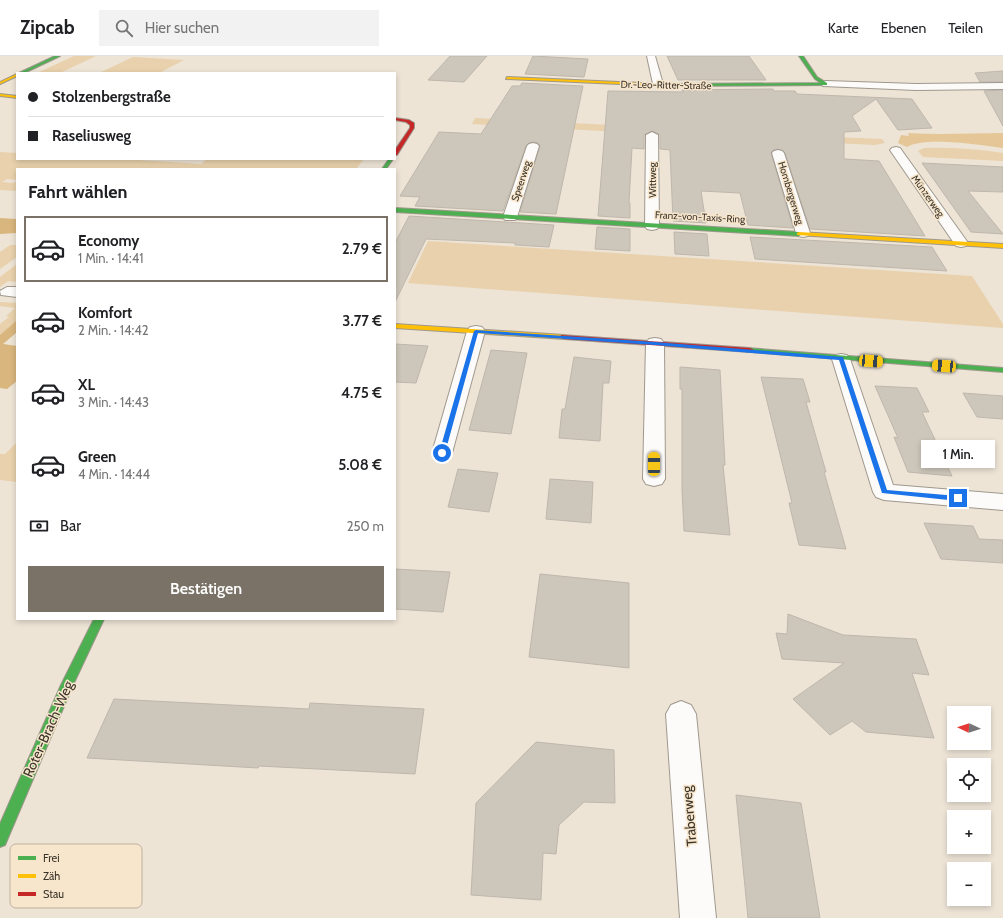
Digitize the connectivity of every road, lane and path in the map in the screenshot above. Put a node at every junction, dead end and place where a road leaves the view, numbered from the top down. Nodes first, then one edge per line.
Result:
1 (58, 56) edge
2 (651, 56) edge
3 (801, 56) edge
4 (23, 72) edge
5 (16, 75) edge
6 (507, 78) dead end
7 (0, 83) edge
8 (658, 84) junction
9 (826, 84) junction
10 (1003, 86) edge
11 (0, 95) edge
12 (16, 98) edge
13 (396, 119) edge
14 (652, 135) dead end
15 (533, 146) dead end
16 (896, 150) dead end
17 (396, 152) edge
18 (778, 153) dead end
19 (391, 160) edge
20 (385, 168) edge
21 (396, 210) edge
22 (510, 217) junction
23 (652, 226) junction
24 (803, 233) junction
25 (961, 243) junction
26 (1003, 246) edge
27 (396, 326) edge
28 (476, 331) junction
29 (655, 343) junction
30 (841, 358) junction
31 (1003, 370) edge
32 (442, 453) dead end
33 (654, 479) dead end
34 (1003, 502) edge
35 (99, 620) edge
36 (681, 714) dead end
37 (0, 840) edge
38 (698, 918) edge

1 - 4 street
2 - 8 street
3 - 9 street
5 - 7 street
6 - 8 street, Dr.-Leo-Ritter-Straße
8 - 9 street, Dr.-Leo-Ritter-Straße
9 - 10 street, Dr.-Leo-Ritter-Straße
11 - 12 street
13 - 17 street
14 - 23 street, Wittweg
15 - 22 street, Speerweg
16 - 25 street, Münzerweg
18 - 24 street, Hombergerweg
19 - 20 street
21 - 22 street, Franz-von-Taxis-Ring
22 - 23 street, Franz-von-Taxis-Ring
23 - 24 street, Franz-von-Taxis-Ring
24 - 25 street, Franz-von-Taxis-Ring
25 - 26 street, Franz-von-Taxis-Ring
27 - 28 street
28 - 29 street
28 - 32 street
29 - 30 street
29 - 33 street
30 - 31 street
30 - 34 street
35 - 37 street, Roter-Brach-Weg
36 - 38 street, Traberweg

